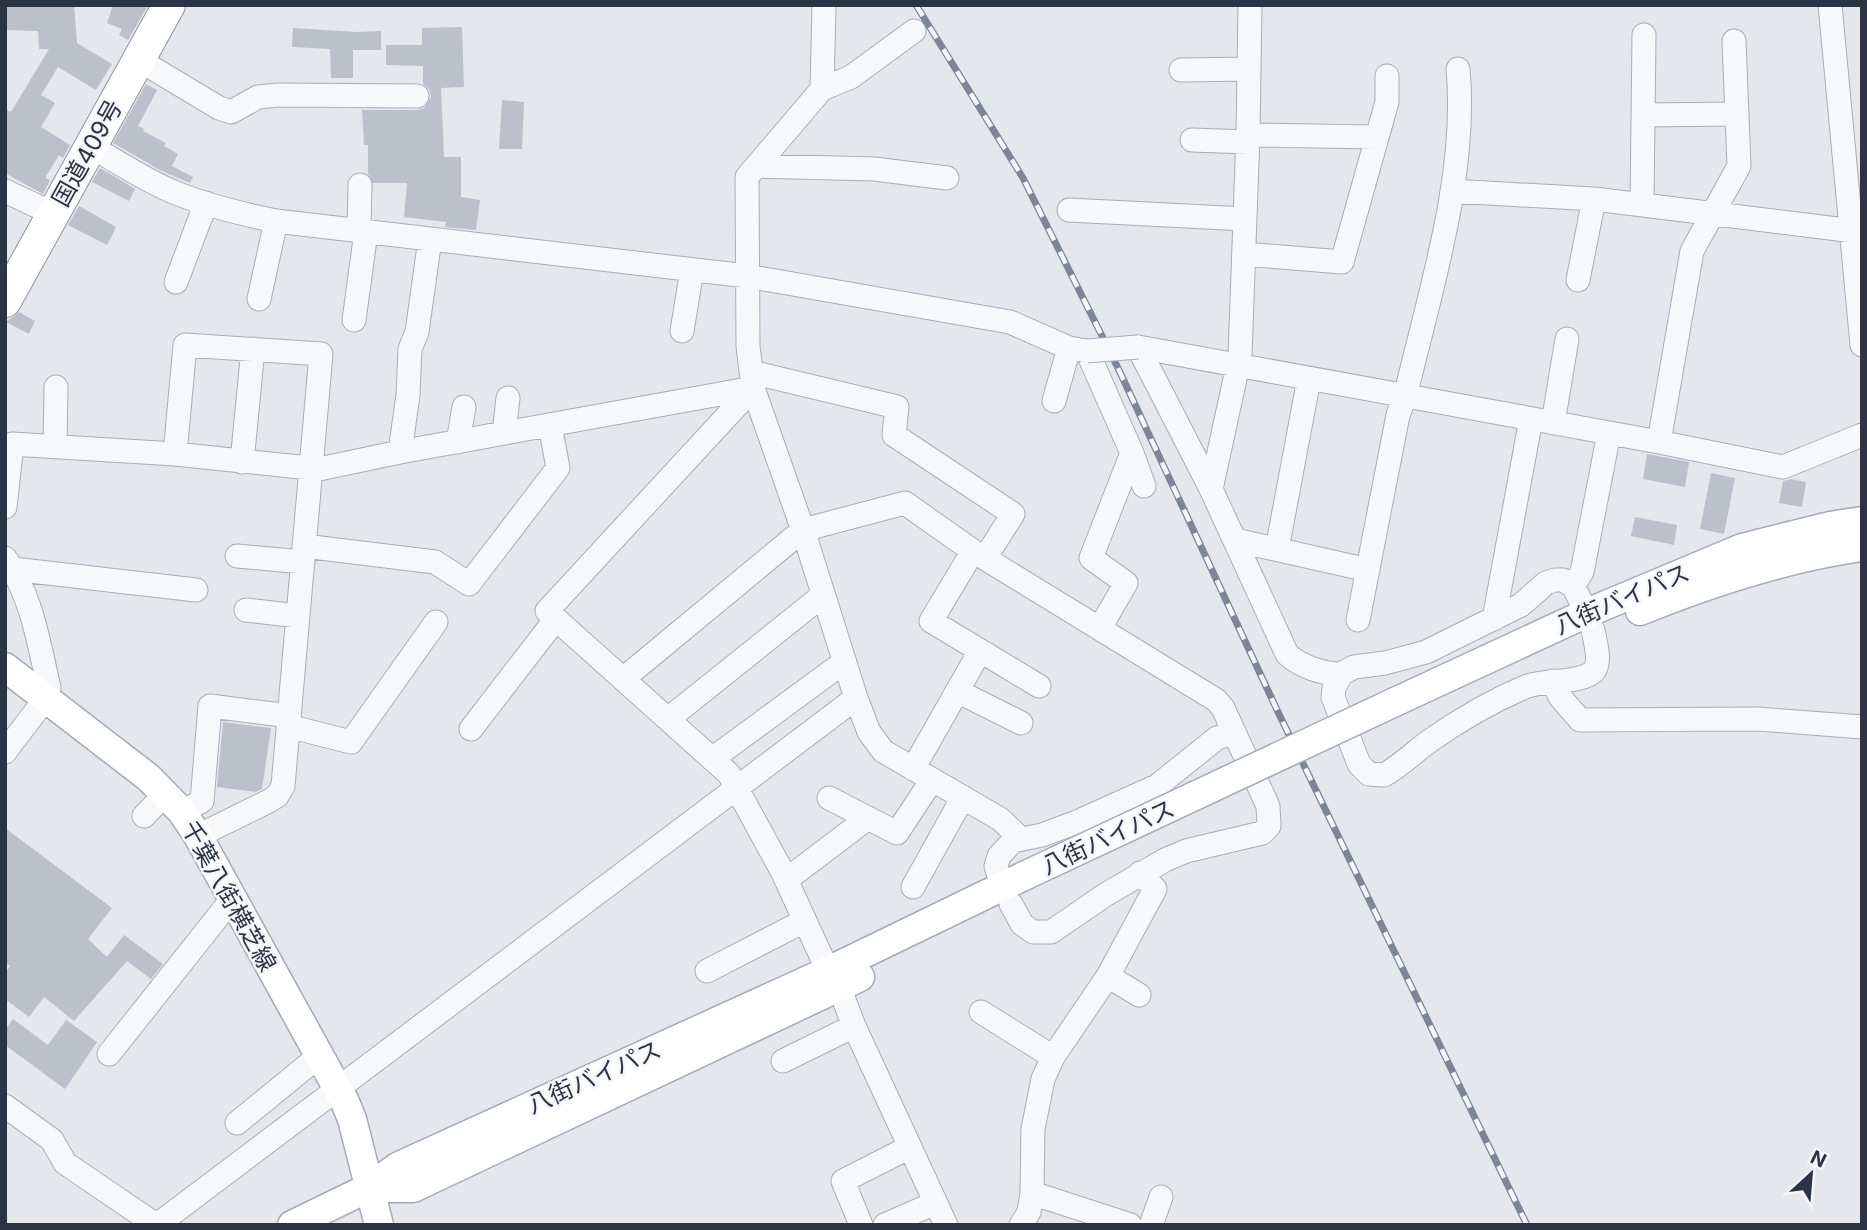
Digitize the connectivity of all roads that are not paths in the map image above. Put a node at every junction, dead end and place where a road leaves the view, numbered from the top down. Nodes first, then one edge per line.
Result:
1 (169, 5) edge
2 (824, 5) edge
3 (1250, 5) edge
4 (1830, 5) edge
5 (914, 31) dead end
6 (1644, 35) dead end
7 (1734, 41) dead end
8 (139, 60) junction
9 (1249, 69) junction
10 (1458, 69) dead end
11 (1181, 71) dead end
12 (1387, 76) dead end
13 (822, 89) junction
14 (417, 96) dead end
15 (1737, 114) junction
16 (1643, 115) junction
17 (1377, 137) junction
18 (1248, 138) junction
19 (1192, 140) dead end
20 (90, 146) junction
21 (757, 166) junction
22 (947, 178) dead end
23 (360, 185) dead end
24 (5, 191) edge
25 (1452, 191) junction
26 (1594, 199) junction
27 (206, 203) junction
28 (1642, 205) junction
29 (1069, 210) dead end
30 (1711, 213) junction
31 (54, 214) junction
32 (1245, 219) junction
33 (276, 221) junction
34 (363, 231) junction
35 (1857, 232) edge
36 (430, 239) junction
37 (1244, 254) junction
38 (692, 270) junction
39 (747, 276) junction
40 (1578, 280) dead end
41 (176, 282) dead end
42 (259, 299) dead end
43 (5, 301) edge
44 (354, 320) dead end
45 (682, 331) dead end
46 (1567, 339) dead end
47 (1862, 345) edge
48 (1138, 347) junction
49 (253, 349) junction
50 (1078, 349) junction
51 (1236, 365) junction
52 (1309, 379) junction
53 (752, 380) junction
54 (56, 387) dead end
55 (1405, 397) junction
56 (508, 398) dead end
57 (1054, 401) dead end
58 (464, 407) dead end
59 (1542, 421) junction
60 (550, 425) junction
61 (504, 433) junction
62 (1609, 433) junction
63 (1862, 435) edge
64 (458, 442) junction
65 (1659, 442) junction
66 (55, 446) junction
67 (400, 452) junction
68 (1132, 453) junction
69 (176, 454) junction
70 (242, 462) junction
71 (310, 468) junction
72 (1144, 486) dead end
73 (1211, 489) junction
74 (5, 508) edge
75 (1862, 521) edge
76 (803, 530) junction
77 (1235, 540) junction
78 (1862, 547) edge
79 (1277, 550) junction
80 (304, 554) junction
81 (979, 555) junction
82 (237, 556) dead end
83 (9, 564) edge
84 (1368, 570) junction
85 (1573, 586) junction
86 (196, 590) dead end
87 (823, 594) junction
88 (246, 610) dead end
89 (298, 616) junction
90 (555, 620) junction
91 (1358, 620) dead end
92 (1494, 620) junction
93 (436, 622) dead end
94 (1590, 622) junction
95 (1100, 628) junction
96 (980, 651) junction
97 (844, 662) junction
98 (5, 667) edge
99 (1341, 674) junction
100 (623, 679) junction
101 (1553, 681) junction
102 (1039, 686) dead end
103 (957, 691) junction
104 (46, 698) junction
105 (856, 698) junction
106 (668, 719) junction
107 (285, 720) junction
108 (1021, 723) dead end
109 (1862, 727) edge
110 (471, 729) dead end
111 (1233, 733) junction
112 (5, 752) edge
113 (712, 759) junction
114 (922, 774) junction
115 (737, 788) junction
116 (963, 797) junction
117 (829, 798) dead end
118 (182, 814) junction
119 (144, 816) dead end
120 (868, 818) junction
121 (1020, 838) junction
122 (1140, 873) junction
123 (786, 880) junction
124 (913, 887) dead end
125 (1018, 890) junction
126 (232, 899) junction
127 (804, 921) junction
128 (707, 971) dead end
129 (1108, 976) junction
130 (834, 979) junction
131 (1139, 995) dead end
132 (981, 1012) dead end
133 (854, 1026) junction
134 (109, 1054) dead end
135 (319, 1056) junction
136 (1053, 1056) junction
137 (783, 1060) dead end
138 (338, 1090) junction
139 (5, 1106) edge
140 (237, 1123) dead end
141 (910, 1147) junction
142 (368, 1188) junction
143 (1032, 1193) junction
144 (1161, 1197) dead end
145 (934, 1203) junction
146 (157, 1225) edge
147 (292, 1225) edge
148 (379, 1225) edge
149 (861, 1225) edge
150 (884, 1225) edge
151 (946, 1225) edge
152 (1021, 1225) edge
153 (1130, 1225) edge
154 (1151, 1225) edge

1 - 8 highway, 国道409号
2 - 13 street
3 - 9 street
4 - 35 street
5 - 13 street
6 - 16 street
7 - 15 street
8 - 14 street
8 - 20 highway, 国道409号
9 - 11 street
9 - 18 street
10 - 25 street
12 - 17 street
13 - 21 street
15 - 16 street
15 - 30 street
16 - 28 street
17 - 18 street
17 - 37 street
18 - 19 street
18 - 32 street
20 - 27 street
20 - 31 highway, 国道409号
21 - 22 street
21 - 39 street
23 - 34 street
24 - 31 street
25 - 26 street
25 - 55 street
26 - 28 street
26 - 40 street
27 - 33 street
27 - 41 street
28 - 30 street
29 - 32 street
30 - 35 street
30 - 65 street
31 - 43 highway, 国道409号
32 - 37 street
33 - 34 street
33 - 42 street
34 - 36 street
34 - 44 street
35 - 47 street
36 - 38 street
36 - 67 street
37 - 51 street
38 - 39 street
38 - 45 street
39 - 50 street
39 - 53 street
46 - 59 street
48 - 50 street, bridge
48 - 51 street
48 - 73 street
49 - 69 street
49 - 70 street
49 - 71 street
50 - 57 street
50 - 68 street
51 - 52 street
51 - 73 street
52 - 55 street
52 - 79 street
53 - 60 street
53 - 76 street
53 - 81 street
53 - 90 street
54 - 66 street
55 - 59 street
55 - 84 street
56 - 61 street
58 - 64 street
59 - 62 street
59 - 92 street
60 - 61 street
60 - 80 street
61 - 64 street
62 - 65 street
62 - 85 street
63 - 65 street
64 - 67 street
66 - 69 street
66 - 74 street
67 - 71 street
68 - 72 street
68 - 95 street
69 - 70 street
70 - 71 street
71 - 80 street
73 - 77 street
75 - 94 main road, 八街バイパス
76 - 81 street
76 - 87 street
76 - 100 street
77 - 79 street
77 - 99 street
78 - 94 main road, 八街バイパス
79 - 84 street
80 - 82 street
80 - 89 street
81 - 95 street
81 - 96 street
83 - 86 street
83 - 104 street
84 - 91 street
85 - 92 street
85 - 94 street
87 - 97 street
87 - 106 street
88 - 89 street
89 - 107 street
90 - 100 street
90 - 110 street
92 - 99 street
93 - 107 street
94 - 101 street
94 - 125 main road, 八街バイパス
95 - 111 street
96 - 102 street
96 - 103 street
97 - 105 street
97 - 113 street
98 - 104 main road, 千葉八街横芝線
99 - 101 street
100 - 106 street
101 - 109 street
103 - 108 street
103 - 114 street
104 - 112 street
104 - 118 main road, 千葉八街横芝線
105 - 114 street
105 - 115 street
106 - 113 street
107 - 118 street
107 - 118 street
111 - 121 street
111 - 122 street
113 - 115 street
114 - 116 street
114 - 120 street
115 - 123 street
115 - 138 street
116 - 121 street
116 - 124 street
117 - 120 street
118 - 119 street
118 - 126 main road, 千葉八街横芝線
120 - 123 street
121 - 125 street
122 - 125 street
122 - 129 street
123 - 127 street
125 - 130 main road, 八街バイパス
126 - 134 street
126 - 135 main road, 千葉八街横芝線
127 - 128 street
127 - 130 street
129 - 131 street
129 - 136 street
130 - 133 street
130 - 142 main road, 八街バイパス
132 - 136 street
133 - 137 street
133 - 141 street
135 - 138 main road, 千葉八街横芝線
135 - 140 street
136 - 143 street
138 - 142 main road, 千葉八街横芝線
138 - 146 street
139 - 146 street
141 - 145 street
141 - 149 street
142 - 147 main road, 八街バイパス
142 - 148 main road, 千葉八街横芝線
143 - 152 street
143 - 153 street
144 - 154 street
145 - 150 street
145 - 151 street

